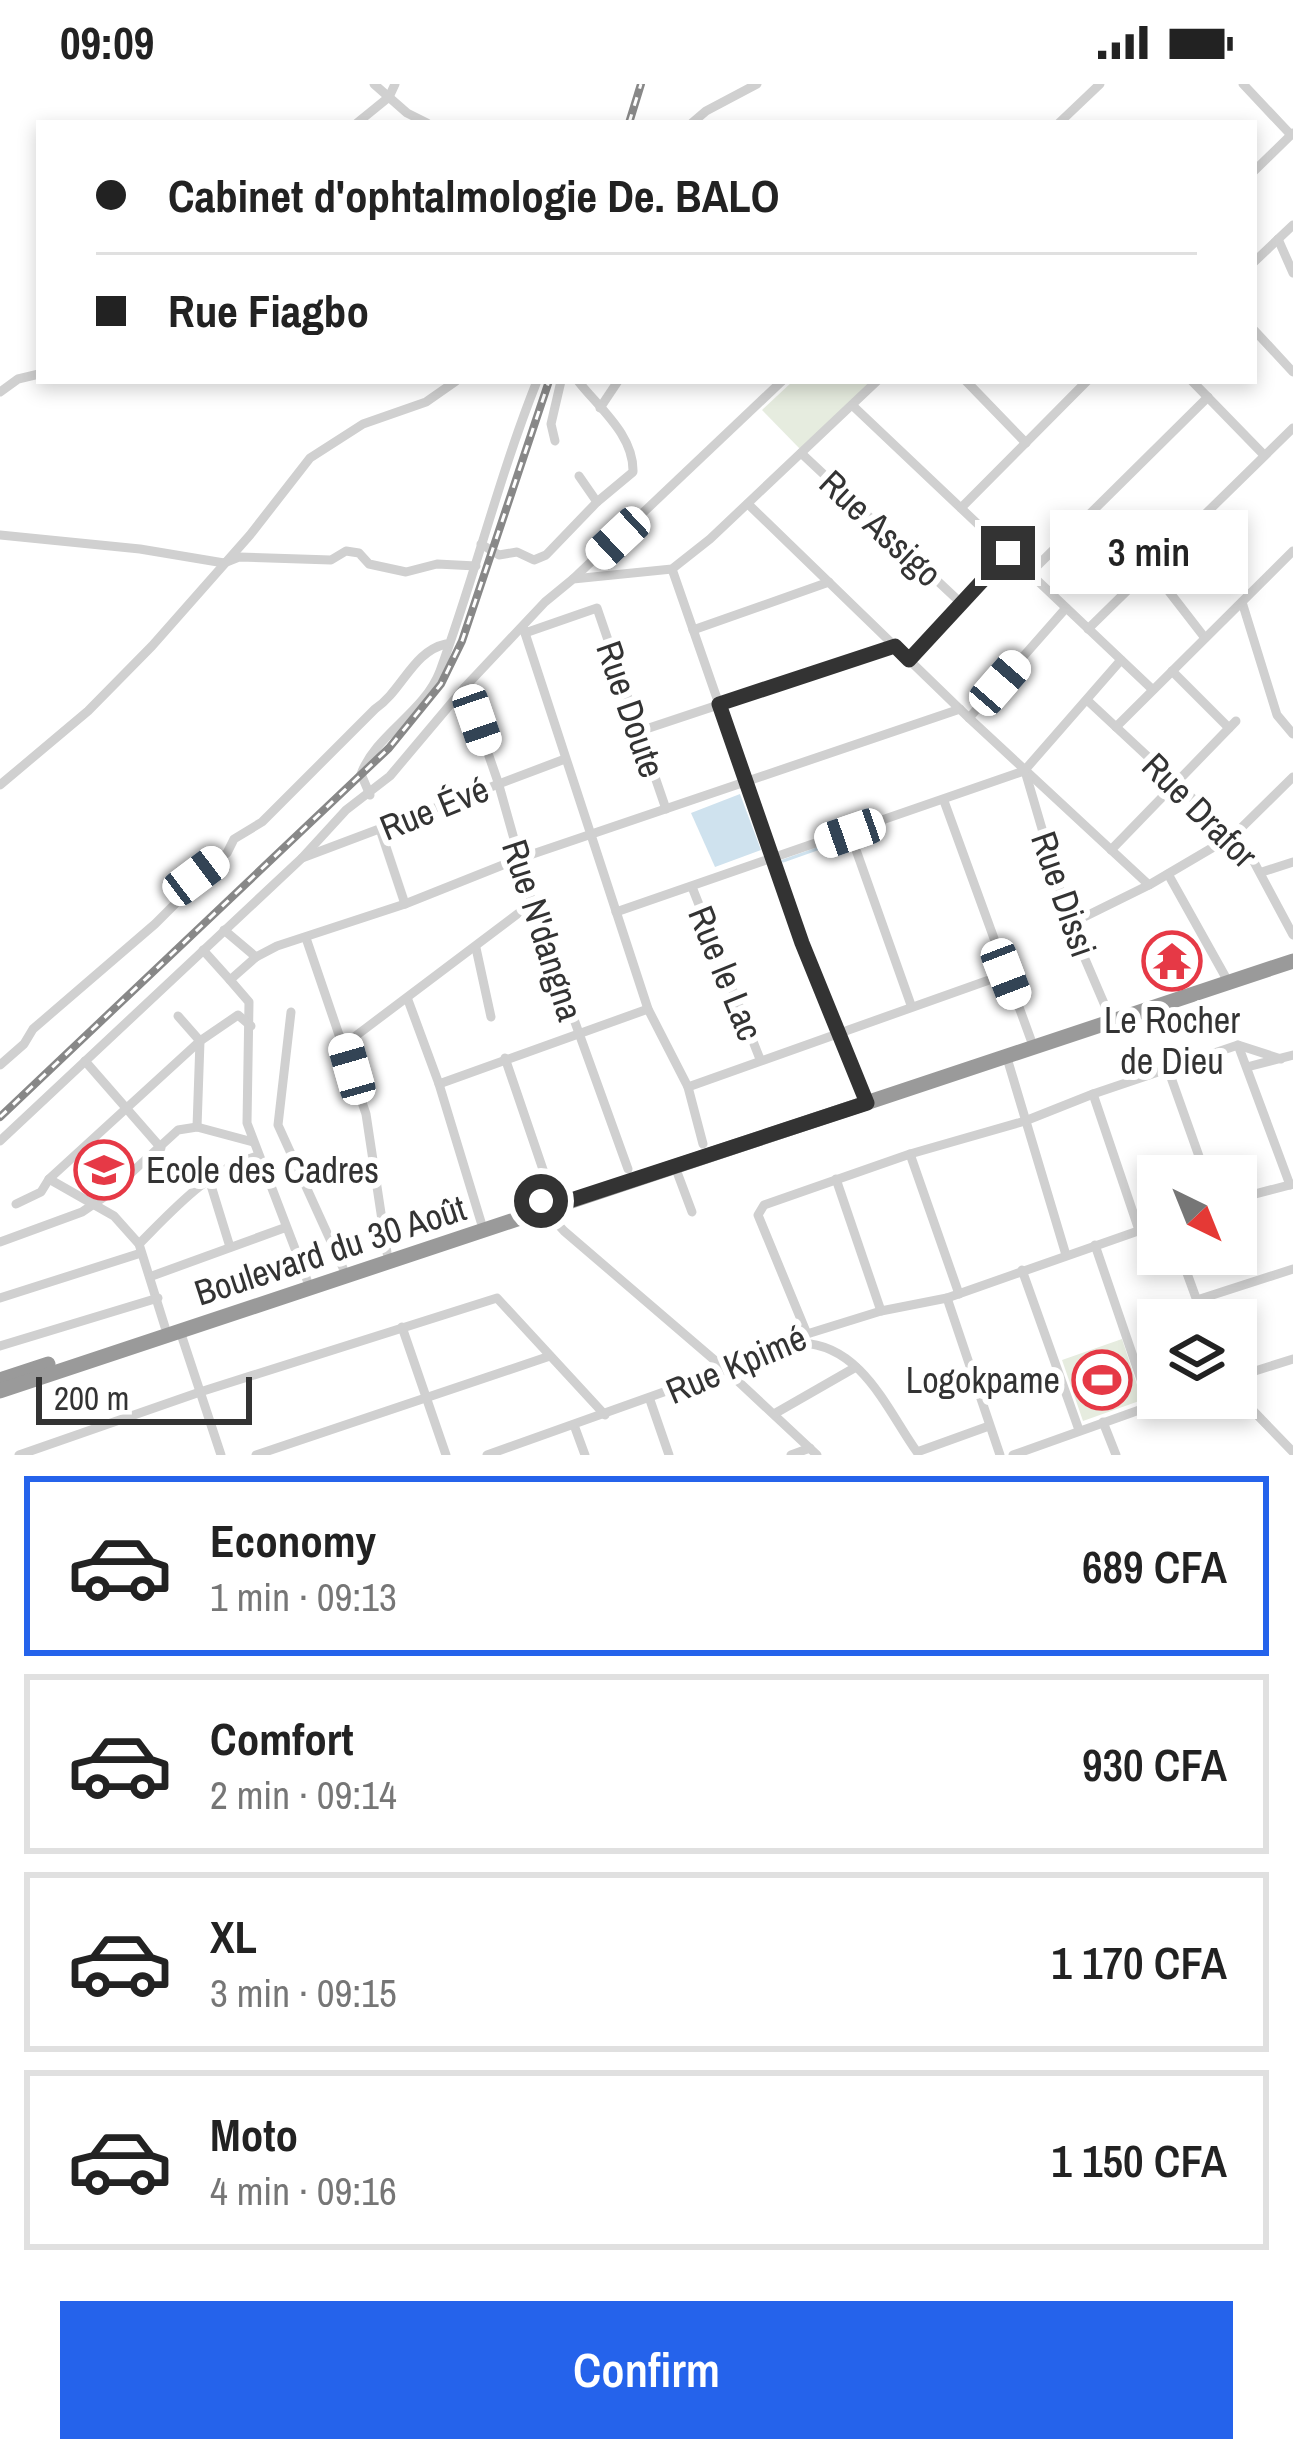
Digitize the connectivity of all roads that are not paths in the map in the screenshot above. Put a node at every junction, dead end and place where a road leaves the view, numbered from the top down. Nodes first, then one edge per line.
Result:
1 (374, 84) edge
2 (395, 84) edge
3 (757, 84) edge
4 (1100, 84) edge
5 (1248, 86) edge
6 (389, 97) junction
7 (360, 120) edge
8 (421, 120) edge
9 (696, 120) edge
10 (1062, 120) edge
11 (1292, 134) edge
12 (1257, 168) edge
13 (1293, 225) edge
14 (1279, 239) junction
15 (1257, 259) edge
16 (1293, 273) edge
17 (1257, 332) edge
18 (1293, 372) edge
19 (36, 375) edge
20 (452, 384) edge
21 (536, 384) edge
22 (560, 384) edge
23 (580, 384) edge
24 (616, 384) edge
25 (779, 384) edge
26 (874, 384) edge
27 (969, 384) edge
28 (1080, 384) edge
29 (1195, 384) edge
30 (0, 392) edge
31 (1208, 397) junction
32 (852, 405) junction
33 (600, 408) junction
34 (1293, 428) edge
35 (555, 441) dead end
36 (1026, 443) junction
37 (801, 454) junction
38 (1264, 455) junction
39 (579, 476) dead end
40 (597, 502) junction
41 (748, 504) junction
42 (961, 508) junction
43 (0, 535) edge
44 (481, 544) junction
45 (1293, 551) edge
46 (1008, 553) junction
47 (224, 563) junction
48 (476, 566) junction
49 (1150, 567) junction
50 (672, 569) junction
51 (1030, 573) junction
52 (573, 579) junction
53 (829, 581) junction
54 (1242, 602) junction
55 (961, 604) junction
56 (1066, 608) junction
57 (1088, 628) junction
58 (524, 630) junction
59 (693, 630) junction
60 (1205, 638) junction
61 (446, 644) junction
62 (895, 646) junction
63 (909, 660) junction
64 (1121, 660) junction
65 (1172, 670) junction
66 (465, 687) junction
67 (1153, 690) junction
68 (1087, 700) junction
69 (719, 704) junction
70 (960, 709) junction
71 (969, 718) junction
72 (1116, 727) junction
73 (640, 731) junction
74 (1293, 734) edge
75 (566, 759) junction
76 (1024, 770) junction
77 (1293, 777) edge
78 (498, 782) junction
79 (746, 782) junction
80 (1175, 782) junction
81 (0, 785) edge
82 (370, 795) junction
83 (944, 802) junction
84 (666, 809) junction
85 (380, 829) junction
86 (850, 833) junction
87 (590, 834) junction
88 (1234, 835) junction
89 (1111, 850) junction
90 (302, 858) junction
91 (518, 859) junction
92 (772, 860) junction
93 (1293, 862) edge
94 (1262, 872) junction
95 (1168, 874) junction
96 (1149, 885) junction
97 (692, 886) junction
98 (532, 903) junction
99 (405, 904) junction
100 (616, 912) junction
101 (1070, 924) junction
102 (224, 930) junction
103 (1293, 934) edge
104 (306, 938) junction
105 (476, 948) junction
106 (203, 950) junction
107 (256, 957) junction
108 (1293, 957) edge
109 (1006, 974) junction
110 (1225, 976) junction
111 (230, 980) junction
112 (408, 1000) junction
113 (911, 1005) junction
114 (648, 1009) junction
115 (291, 1012) dead end
116 (1109, 1015) junction
117 (178, 1016) dead end
118 (491, 1017) dead end
119 (251, 1026) junction
120 (839, 1032) junction
121 (576, 1033) junction
122 (1031, 1040) junction
123 (200, 1041) junction
124 (345, 1044) junction
125 (1238, 1046) junction
126 (1005, 1053) junction
127 (1287, 1057) edge
128 (506, 1058) junction
129 (760, 1059) junction
130 (86, 1061) junction
131 (0, 1066) edge
132 (1246, 1067) junction
133 (1168, 1069) junction
134 (439, 1084) junction
135 (688, 1087) junction
136 (1093, 1094) junction
137 (866, 1099) junction
138 (128, 1110) junction
139 (1025, 1121) junction
140 (197, 1127) junction
141 (0, 1141) edge
142 (254, 1142) junction
143 (703, 1144) junction
144 (161, 1148) junction
145 (910, 1154) junction
146 (1199, 1155) edge
147 (257, 1156) junction
148 (674, 1164) junction
149 (628, 1169) junction
150 (49, 1179) junction
151 (208, 1179) junction
152 (836, 1179) junction
153 (1291, 1185) edge
154 (1257, 1194) edge
155 (95, 1203) junction
156 (16, 1204) dead end
157 (540, 1205) junction
158 (692, 1212) dead end
159 (481, 1222) junction
160 (1137, 1224) edge
161 (284, 1228) junction
162 (1137, 1231) edge
163 (0, 1242) edge
164 (1095, 1245) junction
165 (230, 1247) junction
166 (140, 1248) junction
167 (387, 1253) junction
168 (1066, 1255) junction
169 (343, 1268) junction
170 (1293, 1269) edge
171 (1022, 1270) junction
172 (152, 1276) junction
173 (307, 1280) junction
174 (953, 1296) junction
175 (0, 1298) edge
176 (158, 1298) junction
177 (1200, 1299) edge
178 (880, 1311) junction
179 (402, 1327) junction
180 (172, 1329) junction
181 (804, 1339) junction
182 (0, 1346) edge
183 (550, 1356) junction
184 (1293, 1358) edge
185 (856, 1367) junction
186 (1137, 1368) edge
187 (726, 1370) junction
188 (1257, 1370) edge
189 (0, 1380) edge
190 (0, 1391) edge
191 (200, 1392) junction
192 (428, 1398) junction
193 (650, 1400) junction
194 (1137, 1410) edge
195 (774, 1414) junction
196 (605, 1415) junction
197 (1257, 1415) edge
198 (1103, 1422) junction
199 (574, 1425) junction
200 (989, 1426) junction
201 (1079, 1430) junction
202 (524, 1442) junction
203 (813, 1452) edge
204 (1293, 1452) edge
205 (19, 1455) edge
206 (221, 1455) edge
207 (256, 1455) edge
208 (446, 1455) edge
209 (487, 1455) edge
210 (528, 1455) edge
211 (585, 1455) edge
212 (669, 1455) edge
213 (791, 1455) edge
214 (1000, 1455) edge
215 (1013, 1455) edge
216 (1116, 1455) edge

1 - 6 street
2 - 6 street
3 - 9 street
4 - 10 street
5 - 11 street
6 - 7 street
6 - 8 street
11 - 12 street
13 - 14 street
14 - 15 street
14 - 16 street
17 - 18 street
19 - 30 street
20 - 47 street
21 - 44 street
22 - 35 street
23 - 33 street
24 - 33 street
25 - 52 street
26 - 32 street
27 - 36 street
28 - 36 street
29 - 31 street
31 - 38 street
31 - 51 street
32 - 37 street
32 - 42 street
33 - 40 street
34 - 38 street
36 - 42 street
37 - 41 street
37 - 55 street, Rue Assigo
38 - 49 street
39 - 40 street
40 - 44 street
41 - 50 street
41 - 53 street
42 - 46 street
43 - 47 street
44 - 48 street
45 - 54 street
46 - 51 street
46 - 55 street
47 - 48 street
47 - 81 street
48 - 61 street
49 - 57 street
49 - 60 street
50 - 52 street
50 - 59 street
51 - 56 street
52 - 58 street
53 - 59 street
53 - 62 street
54 - 60 street
54 - 74 street
55 - 63 street
56 - 57 street
56 - 71 street
57 - 64 street
58 - 66 street
58 - 73 street, Rue Doute
58 - 75 street
59 - 69 street
60 - 65 street
61 - 82 street
61 - 131 street
62 - 63 street
62 - 69 street
63 - 70 street
64 - 67 street
64 - 68 street
65 - 67 street
65 - 80 street
66 - 78 street, Rue N'dangna
66 - 82 street
67 - 72 street
68 - 72 street, Rue Drafor
68 - 76 street
69 - 73 street
69 - 79 street
70 - 71 street
70 - 79 street
71 - 76 street
72 - 80 street, Rue Drafor
73 - 84 street, Rue Doute
75 - 78 street, Rue Évé
75 - 87 street
76 - 83 street
76 - 89 street
76 - 101 street, Rue Dissi
77 - 88 street
78 - 85 street, Rue Évé
78 - 91 street, Rue N'dangna
79 - 84 street
79 - 92 street
80 - 88 street, Rue Drafor
80 - 89 street
82 - 90 street
83 - 86 street
83 - 109 street
84 - 87 street
85 - 90 street, Rue Évé
85 - 99 street
86 - 92 street
86 - 113 street
87 - 91 street
87 - 100 street
88 - 94 street, Rue Drafor
88 - 95 street
89 - 96 street
90 - 102 street
91 - 98 street, Rue N'dangna
91 - 99 street
92 - 97 street
92 - 120 street
93 - 94 street
94 - 103 street, Rue Drafor
95 - 96 street
95 - 110 street
96 - 101 street
97 - 100 street
97 - 129 street, Rue le Lac
98 - 105 street
98 - 121 street, Rue N'dangna
99 - 104 street
100 - 114 street
101 - 116 street, Rue Dissi
102 - 106 street
102 - 107 street
104 - 107 street
104 - 124 street
105 - 112 street
105 - 118 street
106 - 111 street
106 - 130 street
107 - 111 street
108 - 110 highway, Boulevard du 30 Août
108 - 126 highway, Boulevard du 30 Août
109 - 113 street
109 - 122 street
110 - 116 highway, Boulevard du 30 Août
111 - 119 street
112 - 124 street
112 - 134 street
113 - 120 street
114 - 121 street
114 - 135 street
115 - 169 street
116 - 122 highway, Boulevard du 30 Août
117 - 123 street
119 - 123 street
119 - 142 street
120 - 129 street
120 - 137 street
121 - 128 street
121 - 149 street, Rue N'dangna
122 - 126 highway, Boulevard du 30 Août
123 - 138 street
123 - 140 street
124 - 167 street
125 - 127 street
125 - 132 street
125 - 133 street
126 - 137 highway, Boulevard du 30 Août
126 - 139 street
127 - 132 street
128 - 134 street
128 - 157 street
129 - 135 street
130 - 138 street
130 - 141 street
132 - 153 street
133 - 136 street
133 - 146 street
134 - 159 street
135 - 143 street
136 - 139 street
136 - 160 street
137 - 143 highway, Boulevard du 30 Août
137 - 148 highway, Boulevard du 30 Août
138 - 144 street
138 - 150 street
139 - 145 street
139 - 168 street
140 - 142 street
140 - 144 street
142 - 147 street
143 - 149 highway, Boulevard du 30 Août
144 - 155 street
145 - 152 street
145 - 174 street
147 - 151 street
147 - 161 street
148 - 157 highway, Boulevard du 30 Août
148 - 158 street
149 - 157 highway, Boulevard du 30 Août
150 - 155 street
150 - 156 street
151 - 165 street
151 - 166 street
152 - 178 street
152 - 181 street
153 - 154 street
155 - 163 street
155 - 166 street
157 - 159 highway, Boulevard du 30 Août
157 - 180 highway, Boulevard du 30 Août
157 - 187 street
159 - 167 highway, Boulevard du 30 Août
161 - 165 street
161 - 173 street
162 - 164 street, Rue Kpimé
164 - 168 street, Rue Kpimé
164 - 186 street
165 - 172 street
166 - 172 street
166 - 175 street
167 - 169 highway, Boulevard du 30 Août
168 - 171 street, Rue Kpimé
169 - 173 highway, Boulevard du 30 Août
170 - 177 street
171 - 174 street, Rue Kpimé
171 - 201 street
172 - 176 street
173 - 180 highway, Boulevard du 30 Août
174 - 178 street, Rue Kpimé
174 - 200 street
176 - 180 street
176 - 182 street
178 - 181 street, Rue Kpimé
179 - 183 street
179 - 191 street
179 - 192 street
180 - 189 highway, Boulevard du 30 Août
180 - 190 highway, Boulevard du 30 Août
180 - 191 street
181 - 185 street
181 - 187 street, Rue Kpimé
183 - 192 street
183 - 196 street
184 - 188 street
185 - 195 street
185 - 200 street
187 - 193 street, Rue Kpimé
187 - 195 street
191 - 205 street
191 - 206 street
192 - 207 street
192 - 208 street
193 - 196 street, Rue Kpimé
193 - 212 street
194 - 198 street
195 - 203 street
196 - 199 street, Rue Kpimé
197 - 204 street
198 - 201 street
198 - 216 street
199 - 202 street, Rue Kpimé
199 - 211 street
200 - 214 street
201 - 215 street
202 - 209 street, Rue Kpimé
202 - 210 street
203 - 213 street

